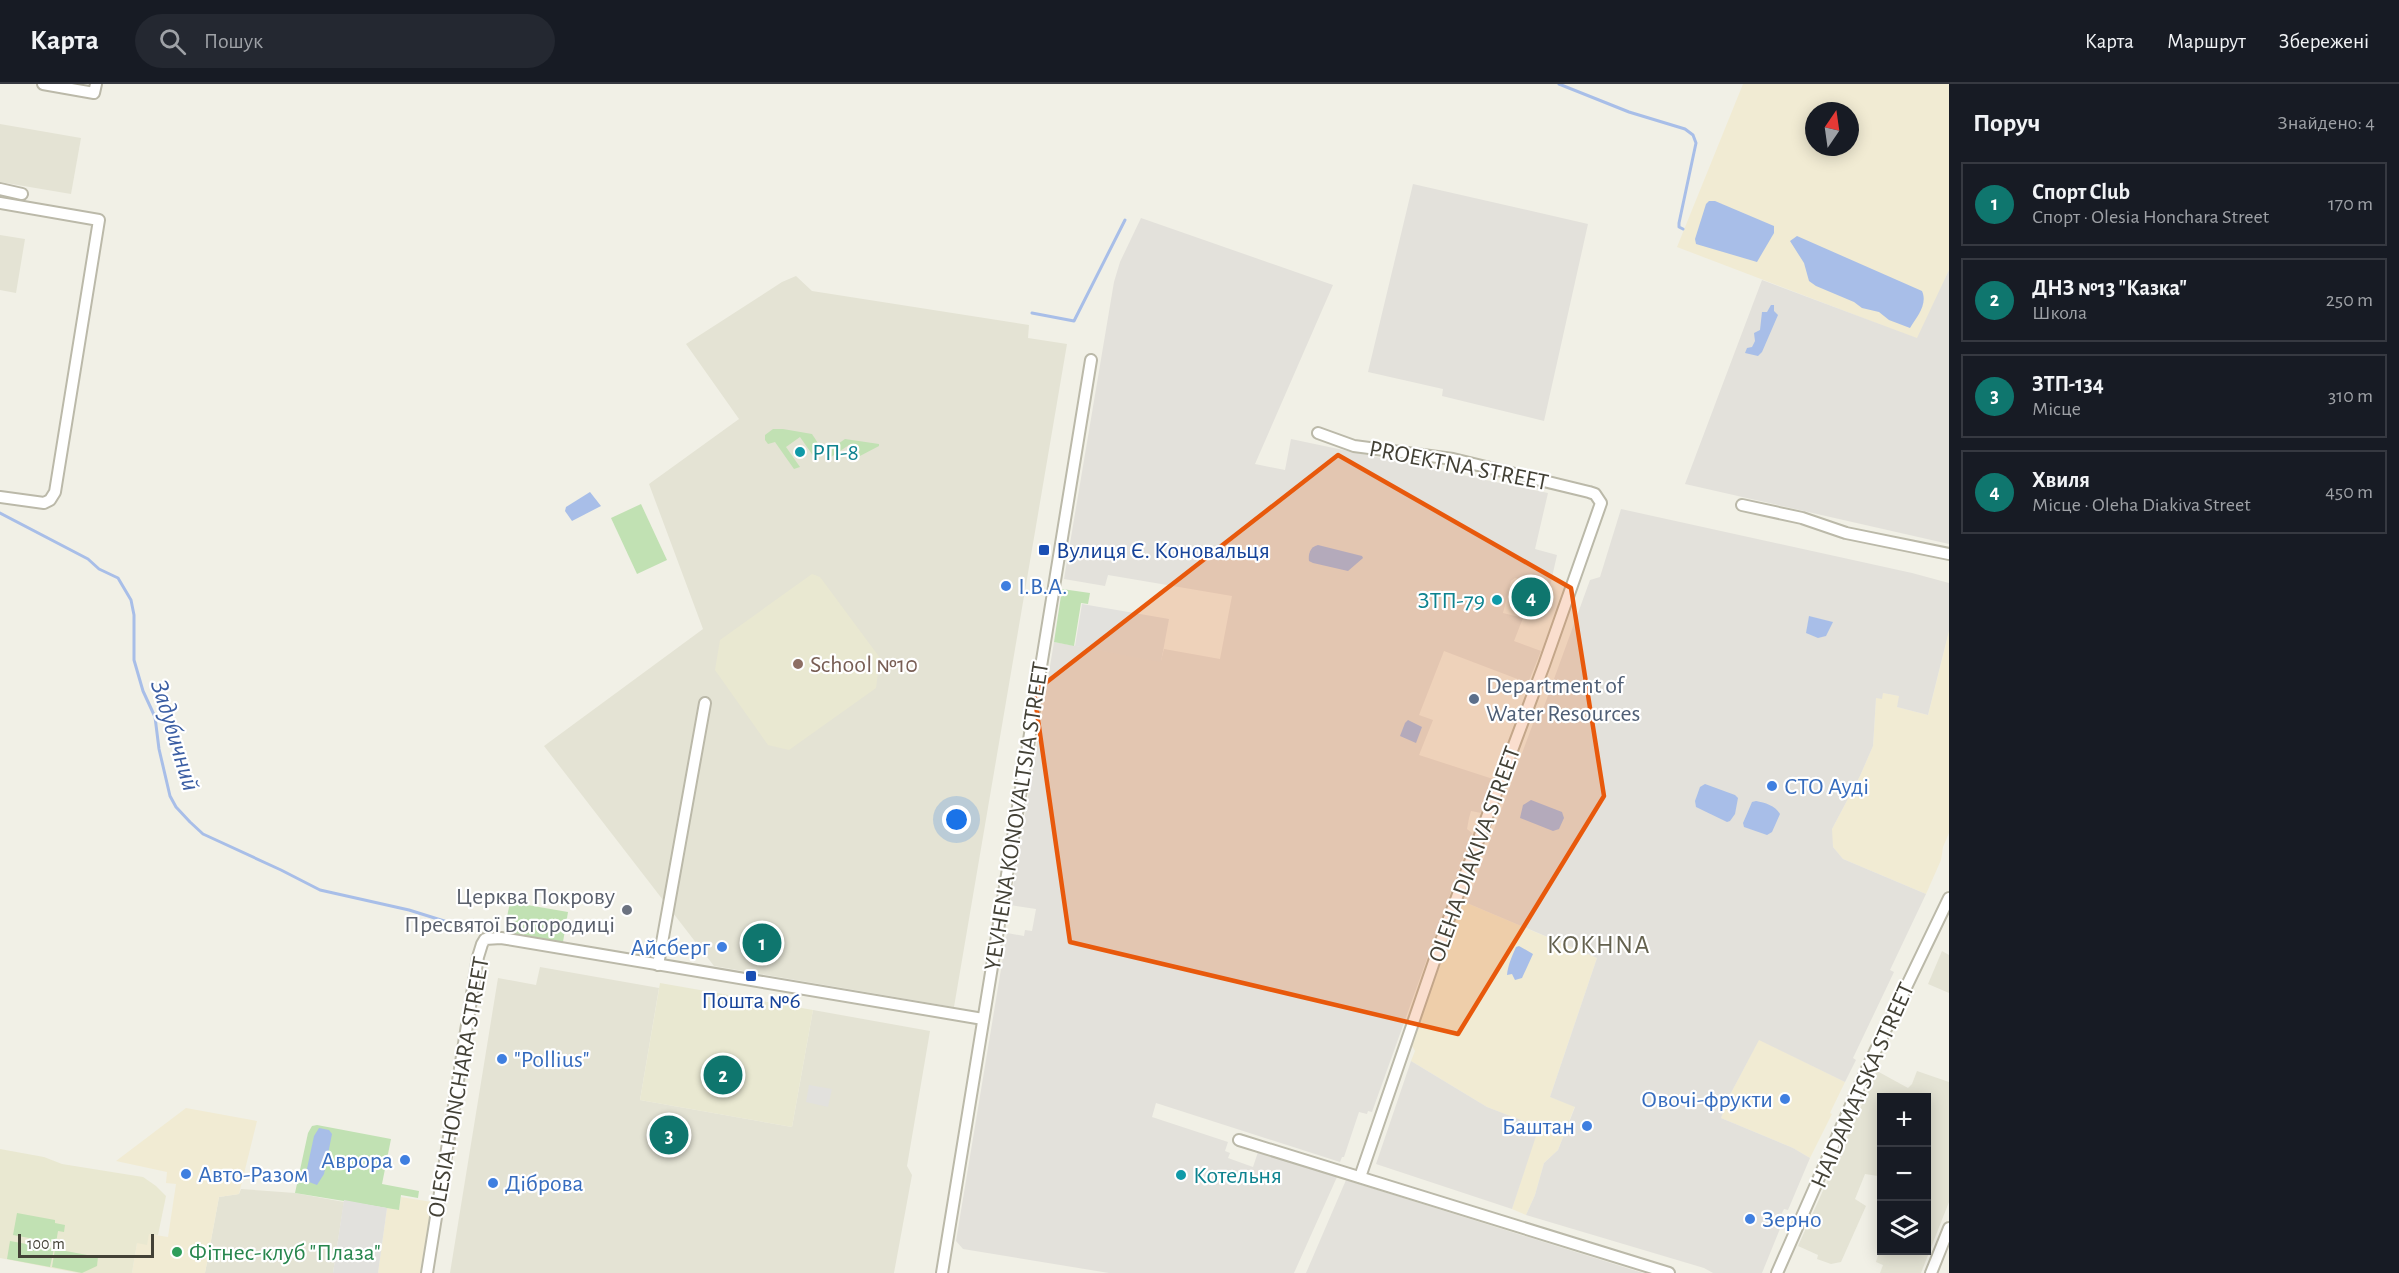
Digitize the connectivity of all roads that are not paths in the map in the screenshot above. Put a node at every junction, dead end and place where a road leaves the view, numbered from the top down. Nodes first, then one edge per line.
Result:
1 (43, 84) edge
2 (95, 88) edge
3 (0, 189) edge
4 (22, 194) dead end
5 (0, 203) edge
6 (1091, 360) dead end
7 (1318, 433) dead end
8 (0, 496) edge
9 (1599, 498) joint
10 (1742, 505) dead end
11 (1949, 554) edge
12 (705, 703) dead end
13 (1949, 898) edge
14 (658, 965) junction
15 (983, 1019) junction
16 (1239, 1140) dead end
17 (1360, 1177) junction
18 (1949, 1228) edge
19 (427, 1273) edge
20 (942, 1273) edge
21 (1669, 1273) edge
22 (1777, 1273) edge
23 (1931, 1273) edge

1 - 2 street
3 - 4 street
5 - 8 street
6 - 15 street, YEVHENA KONOVALTSIA STREET
7 - 9 street, PROEKTNA STREET
9 - 17 street, OLEHA DIAKIVA STREET
10 - 11 street
12 - 14 street
13 - 22 street, HAIDAMATSKA STREET
14 - 15 street, OLESIA HONCHARA STREET
14 - 19 street, OLESIA HONCHARA STREET
15 - 20 street, YEVHENA KONOVALTSIA STREET
16 - 17 street
17 - 21 street
18 - 23 street

